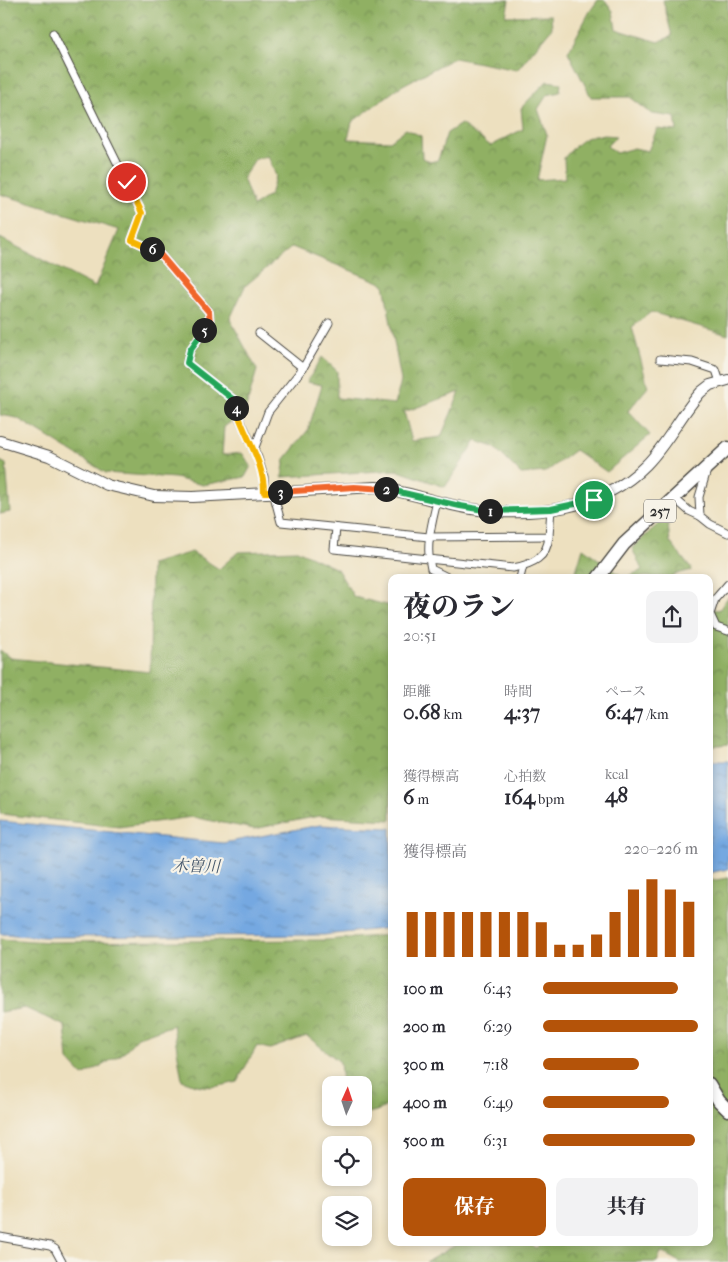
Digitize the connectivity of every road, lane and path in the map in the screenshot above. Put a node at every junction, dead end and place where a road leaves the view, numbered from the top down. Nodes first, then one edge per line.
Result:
1 (54, 33) dead end
2 (329, 323) dead end
3 (259, 333) dead end
4 (660, 359) dead end
5 (303, 368) junction
6 (724, 381) edge
7 (0, 441) edge
8 (728, 448) edge
9 (254, 450) junction
10 (707, 467) junction
11 (269, 492) junction
12 (674, 498) junction
13 (437, 500) junction
14 (551, 509) junction
15 (700, 516) junction
16 (336, 528) junction
17 (728, 533) edge
18 (549, 536) junction
19 (429, 538) junction
20 (428, 558) junction
21 (523, 566) junction
22 (440, 574) edge
23 (521, 574) edge
24 (601, 574) edge
25 (728, 584) edge
26 (713, 604) edge
27 (713, 620) edge
28 (728, 631) edge
29 (713, 1091) edge
30 (728, 1110) edge
31 (0, 1237) edge
32 (62, 1262) edge

1 - 9 street
2 - 5 street
3 - 5 street
4 - 6 street
5 - 9 street
6 - 14 street
7 - 11 street
8 - 10 highway, 257
9 - 11 street
10 - 12 highway, 257
10 - 15 street
11 - 13 street
11 - 16 street
12 - 15 street
12 - 24 highway, 257
13 - 14 street
13 - 19 street
14 - 18 street
15 - 17 street
16 - 19 street
16 - 20 street
18 - 19 street
18 - 21 street
19 - 20 street
20 - 21 street
20 - 22 street
21 - 23 street
25 - 26 street
27 - 28 street
29 - 30 highway
31 - 32 street

